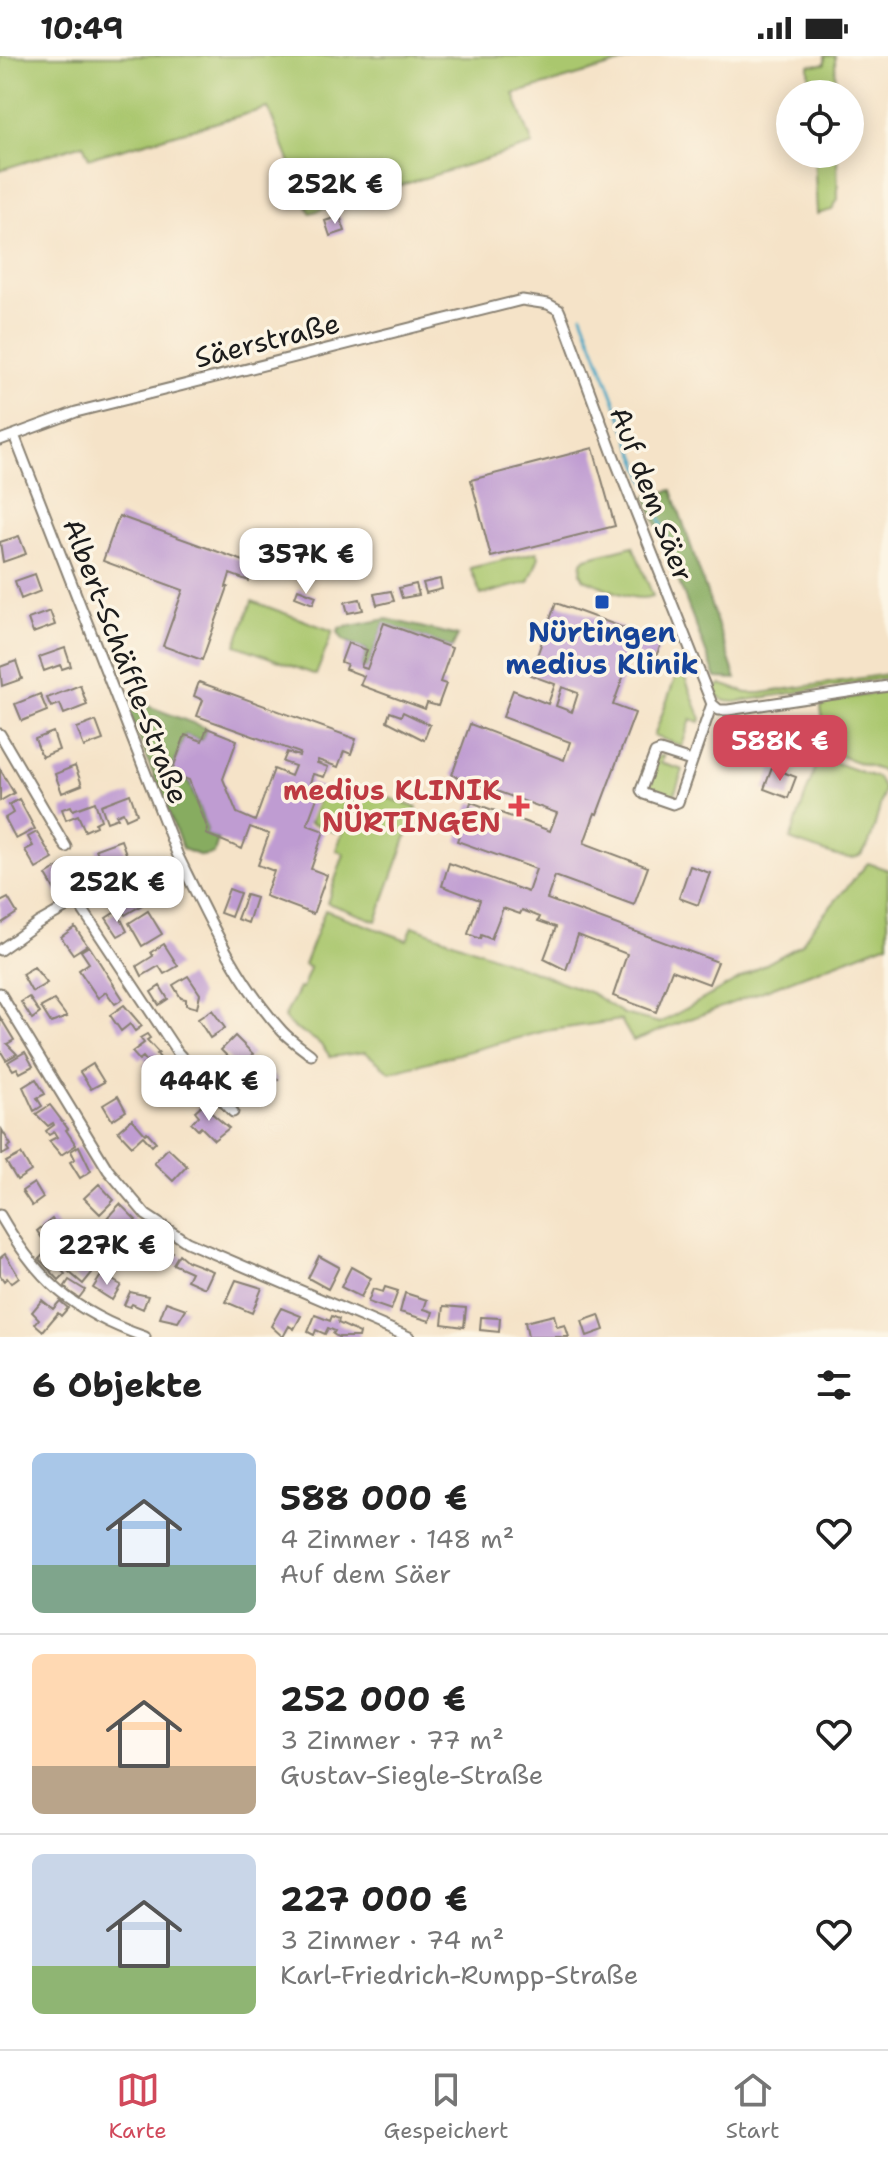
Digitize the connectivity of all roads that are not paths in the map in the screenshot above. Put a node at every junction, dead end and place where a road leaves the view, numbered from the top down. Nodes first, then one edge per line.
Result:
1 (548, 304) joint
2 (14, 435) junction
3 (0, 440) edge
4 (888, 686) edge
5 (712, 704) junction
6 (0, 734) edge
7 (691, 761) junction
8 (66, 847) dead end
9 (0, 950) edge
10 (0, 993) edge
11 (311, 1055) dead end
12 (233, 1112) dead end
13 (0, 1215) edge
14 (145, 1337) edge
15 (409, 1337) edge

1 - 2 street, Säerstraße
1 - 5 street, Auf dem Säer
2 - 3 street, Säerstraße
2 - 11 street, Albert-Schäffle-Straße
4 - 5 street
5 - 7 street
6 - 8 street
7 - 7 street
9 - 12 street
10 - 15 street
13 - 14 street

